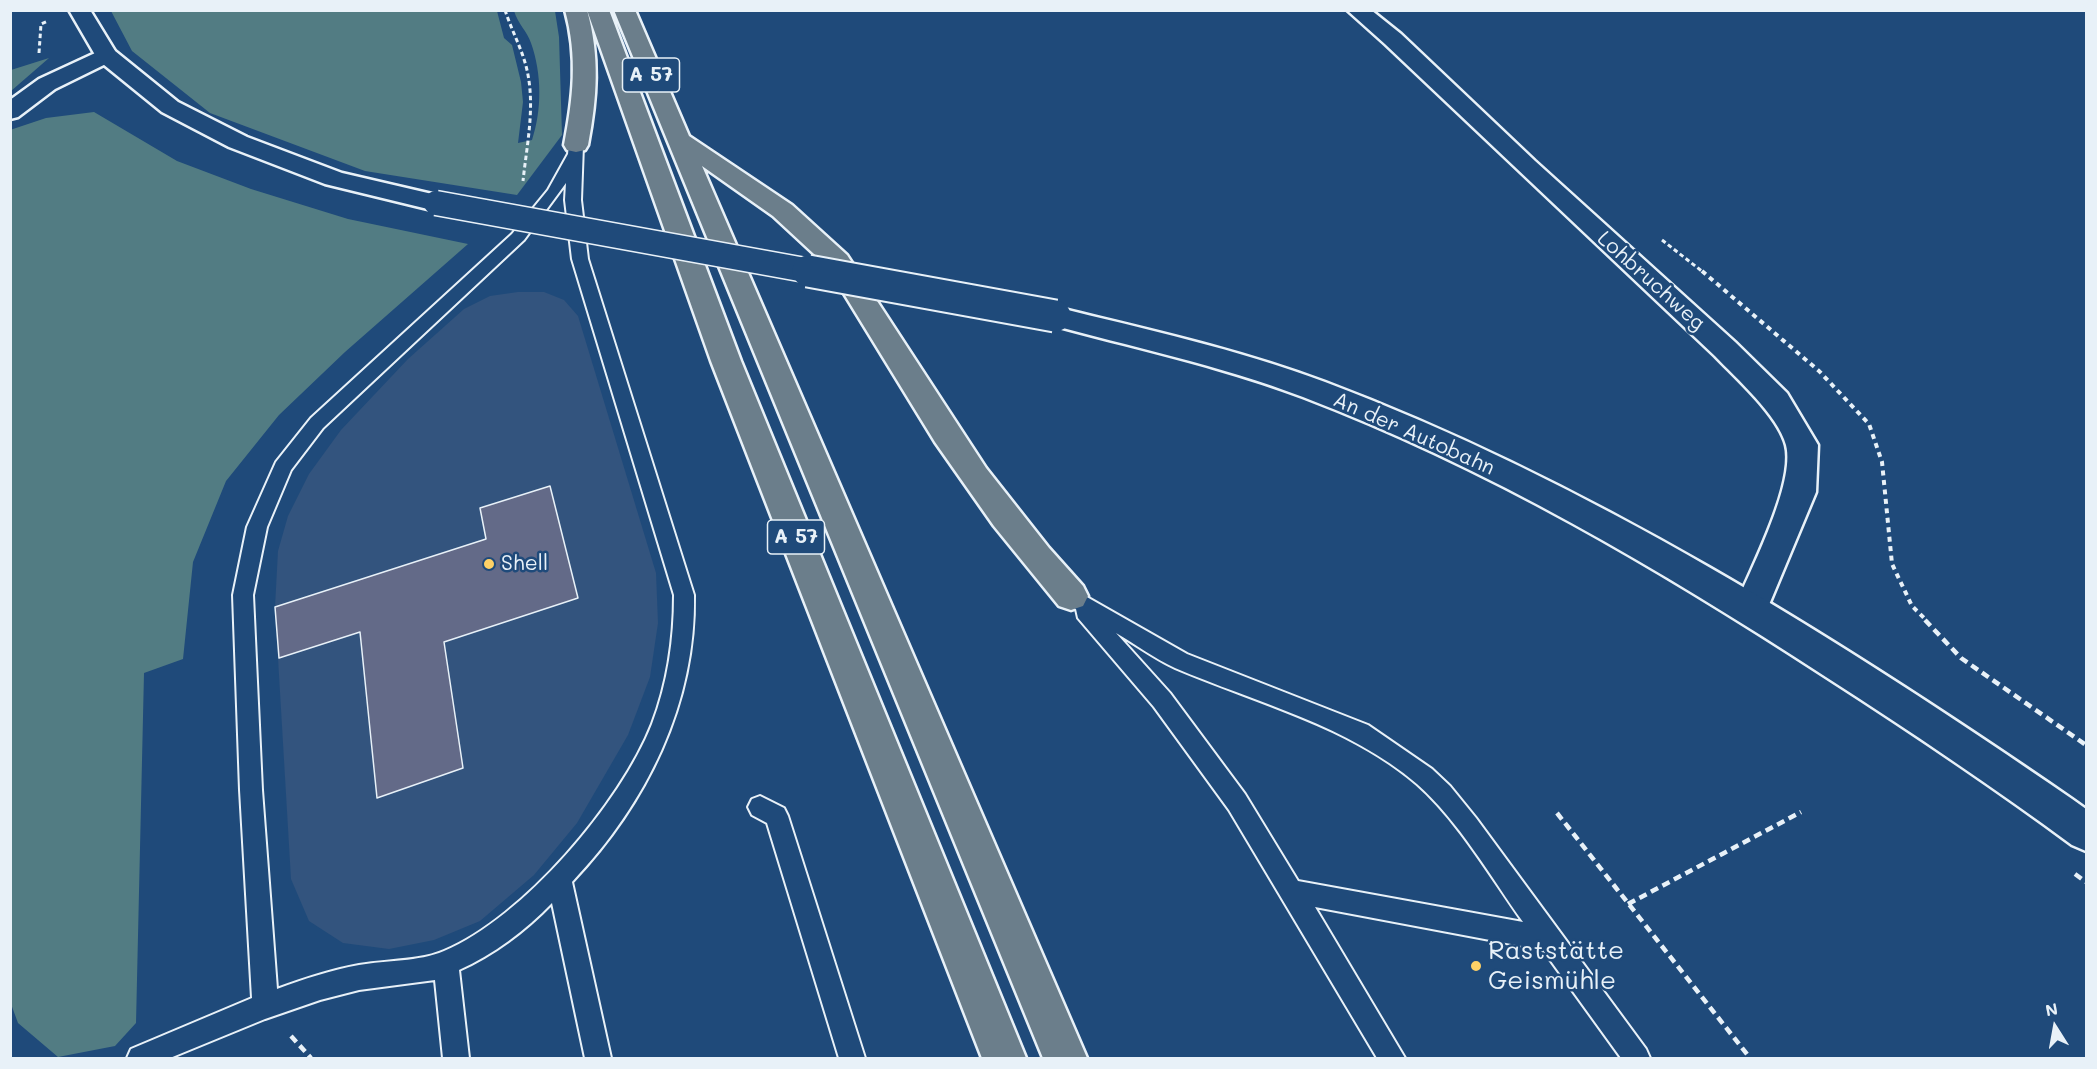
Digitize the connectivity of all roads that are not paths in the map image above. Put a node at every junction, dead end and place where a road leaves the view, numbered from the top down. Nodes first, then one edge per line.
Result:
1 (79, 10) edge
2 (576, 10) edge
3 (598, 10) edge
4 (624, 10) edge
5 (1357, 10) edge
6 (106, 55) junction
7 (10, 112) edge
8 (679, 140) junction
9 (576, 145) junction
10 (575, 229) junction
11 (1071, 596) junction
12 (1751, 609) junction
13 (768, 811) dead end
14 (2086, 832) edge
15 (559, 878) junction
16 (1290, 891) junction
17 (1550, 939) junction
18 (446, 964) junction
19 (265, 1006) junction
20 (140, 1059) edge
21 (456, 1059) edge
22 (598, 1059) edge
23 (852, 1059) edge
24 (1004, 1059) edge
25 (1065, 1059) edge
26 (1392, 1059) edge
27 (1637, 1059) edge

1 - 6 main road, An der Autobahn
2 - 9 highway
3 - 24 highway, A 57
4 - 8 highway, A 57
5 - 12 main road, Lohbruchweg
6 - 7 main road
6 - 10 main road, An der Autobahn, bridge
8 - 11 highway
8 - 25 highway, A 57
9 - 10 lane
9 - 19 lane
10 - 12 main road, An der Autobahn, bridge
10 - 15 lane
11 - 16 lane
11 - 17 lane
12 - 14 main road, An der Autobahn
13 - 23 lane
15 - 18 lane
15 - 22 lane
16 - 17 lane
16 - 26 lane
17 - 27 lane
18 - 19 lane
18 - 21 lane
19 - 20 lane

